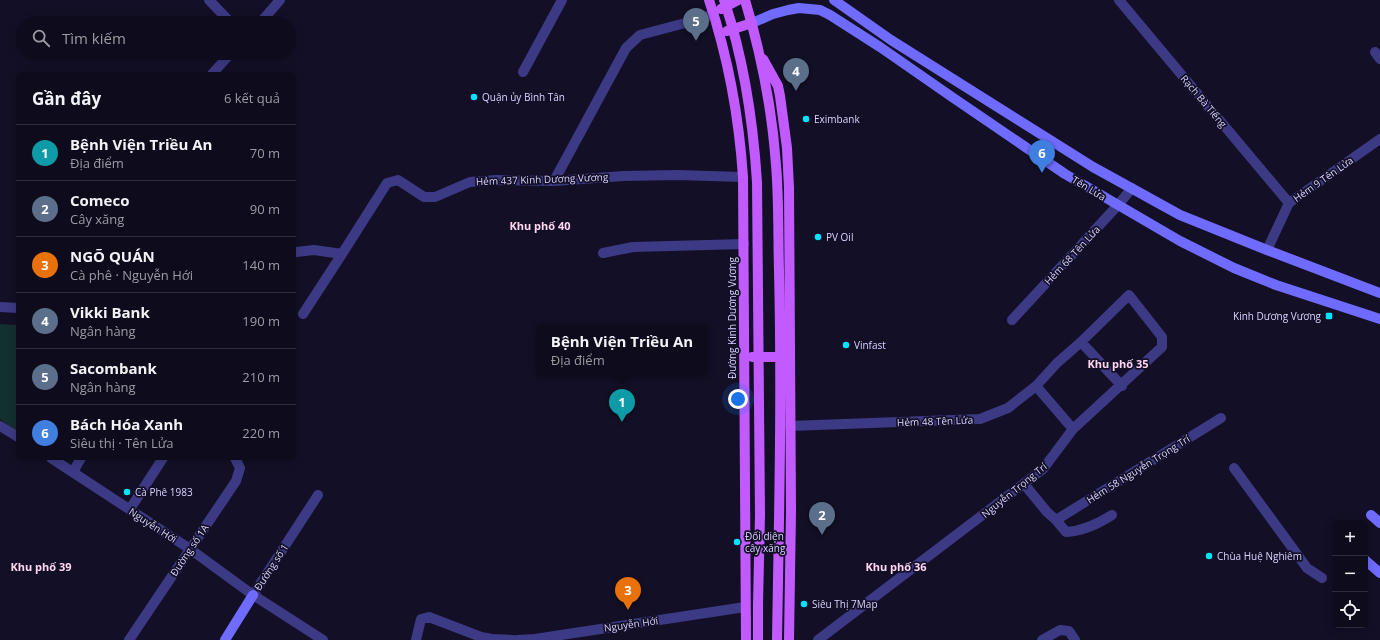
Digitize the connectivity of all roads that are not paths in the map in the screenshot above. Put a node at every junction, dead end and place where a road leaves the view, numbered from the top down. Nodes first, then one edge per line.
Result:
1 (209, 0) edge
2 (280, 0) edge
3 (562, 0) edge
4 (709, 0) edge
5 (738, 0) edge
6 (745, 0) edge
7 (834, 0) edge
8 (1119, 0) edge
9 (725, 3) edge
10 (714, 13) junction
11 (224, 16) edge
12 (266, 16) edge
13 (752, 22) junction
14 (733, 29) junction
15 (720, 34) junction
16 (225, 60) edge
17 (214, 72) edge
18 (523, 72) dead end
19 (1380, 139) edge
20 (743, 177) junction
21 (554, 181) junction
22 (1132, 188) junction
23 (1289, 203) junction
24 (1118, 205) junction
25 (744, 244) junction
26 (1267, 250) junction
27 (296, 252) edge
28 (603, 253) dead end
29 (342, 254) junction
30 (1380, 293) edge
31 (1129, 295) joint
32 (0, 307) edge
33 (16, 308) edge
34 (303, 314) dead end
35 (1380, 319) edge
36 (1012, 320) dead end
37 (1081, 342) junction
38 (744, 357) junction
39 (758, 357) junction
40 (785, 357) junction
41 (1036, 386) junction
42 (1122, 386) junction
43 (1221, 418) dead end
44 (0, 426) edge
45 (790, 426) junction
46 (779, 427) junction
47 (1073, 429) junction
48 (16, 436) edge
49 (54, 460) edge
50 (80, 460) edge
51 (162, 460) edge
52 (236, 460) edge
53 (1234, 468) dead end
54 (73, 472) junction
55 (1024, 484) junction
56 (318, 495) dead end
57 (130, 509) junction
58 (1112, 515) dead end
59 (1371, 516) dead end
60 (1056, 520) junction
61 (1380, 523) edge
62 (190, 549) junction
63 (1368, 563) edge
64 (1380, 573) edge
65 (1322, 578) dead end
66 (253, 595) junction
67 (745, 607) junction
68 (129, 640) edge
69 (225, 640) edge
70 (323, 640) edge
71 (416, 640) edge
72 (513, 640) edge
73 (517, 640) edge
74 (746, 640) edge
75 (758, 640) edge
76 (778, 640) edge
77 (789, 640) edge
78 (818, 640) edge
79 (1042, 640) edge
80 (1075, 640) edge

1 - 11 street
2 - 12 street
3 - 18 street
4 - 10 main road, Đường Kinh Dương Vương
5 - 9 main road
6 - 13 main road
7 - 22 main road, Tên Lửa
8 - 23 street, Rạch Bà Tiếng
9 - 10 main road
9 - 14 main road
10 - 15 main road, Đường Kinh Dương Vương
10 - 21 street
13 - 14 main road
13 - 24 main road, Tên Lửa
13 - 40 main road
14 - 15 main road
14 - 39 main road
15 - 20 main road, Đường Kinh Dương Vương
16 - 17 street
19 - 23 street, Hẻm 9 Tên Lửa
20 - 21 street, Hẻm 437 Kinh Dương Vương
20 - 25 main road, Đường Kinh Dương Vương
21 - 29 street, Hẻm 437 Kinh Dương Vương
22 - 24 street, Hẻm 68 Tên Lửa
22 - 26 main road, Tên Lửa
23 - 26 street, Hẻm 9 Tên Lửa
24 - 35 main road, Tên Lửa
24 - 36 street, Hẻm 68 Tên Lửa
25 - 28 street
25 - 38 main road, Đường Kinh Dương Vương
26 - 30 main road, Tên Lửa
27 - 29 street
29 - 34 street, Hẻm 437 Kinh Dương Vương
31 - 37 street, Hẻm 48 Tên Lửa
31 - 42 street, Nguyễn Trọng Trí
32 - 33 street
37 - 41 street, Hẻm 48 Tên Lửa
37 - 42 street
38 - 39 main road
38 - 67 main road, Đường Kinh Dương Vương
39 - 40 main road
39 - 75 main road
40 - 45 main road
40 - 46 main road
41 - 45 street, Hẻm 48 Tên Lửa
41 - 47 street
42 - 47 street, Nguyễn Trọng Trí
43 - 60 street, Hẻm 58 Nguyễn Trọng Trí
44 - 48 street
45 - 46 main road
45 - 77 main road
46 - 76 main road
47 - 55 street, Nguyễn Trọng Trí
49 - 54 street, Nguyễn Hới
50 - 54 street
51 - 57 street
52 - 62 street, Đường số 1A
53 - 65 street
54 - 57 street, Nguyễn Hới
55 - 60 street
55 - 78 street, Nguyễn Trọng Trí
56 - 66 street, Đường số 1
57 - 62 street, Nguyễn Hới
58 - 60 street
59 - 61 main road
62 - 66 street, Nguyễn Hới
62 - 68 street, Đường số 1A
63 - 64 main road
66 - 69 main road, Đường số 1
66 - 70 street, Nguyễn Hới
67 - 73 street, Nguyễn Hới
67 - 74 main road, Đường Kinh Dương Vương
71 - 72 street
79 - 80 street

